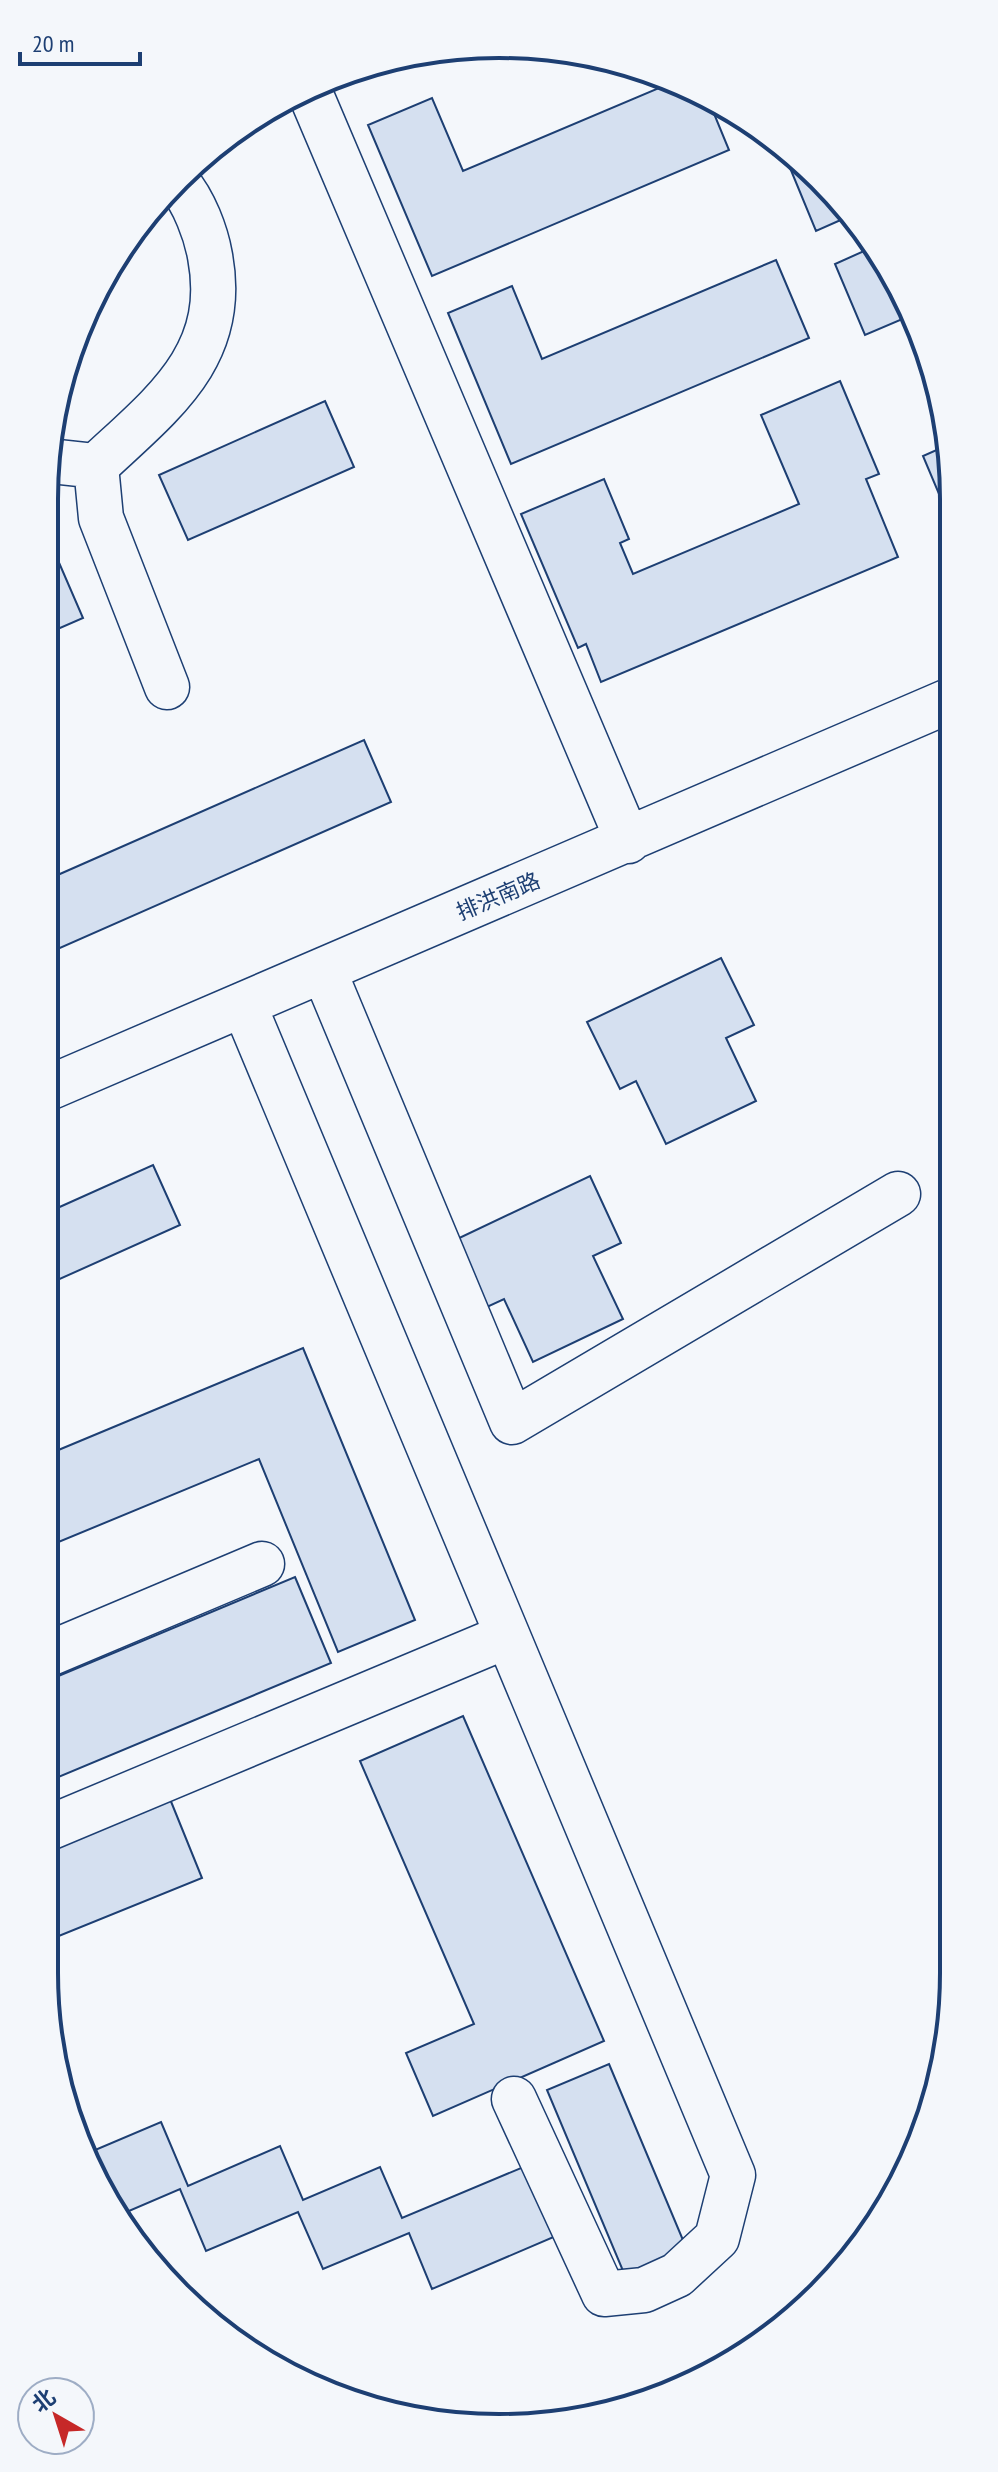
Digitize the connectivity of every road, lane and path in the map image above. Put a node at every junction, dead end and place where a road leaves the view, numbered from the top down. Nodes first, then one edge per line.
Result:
1 (313, 99) edge
2 (182, 192) edge
3 (60, 462) edge
4 (96, 466) junction
5 (167, 687) dead end
6 (940, 705) edge
7 (628, 841) junction
8 (324, 971) junction
9 (244, 1005) junction
10 (58, 1084) edge
11 (898, 1194) dead end
12 (262, 1564) dead end
13 (507, 1636) junction
14 (58, 1650) edge
15 (58, 1824) edge
16 (514, 2099) dead end

1 - 7 street
2 - 4 street
3 - 4 street
4 - 5 street
6 - 7 street, 排洪南路
7 - 8 street, 排洪南路
8 - 9 street, 排洪南路
8 - 11 street
9 - 10 street, 排洪南路
9 - 13 street
12 - 14 street
13 - 15 street
13 - 16 street

